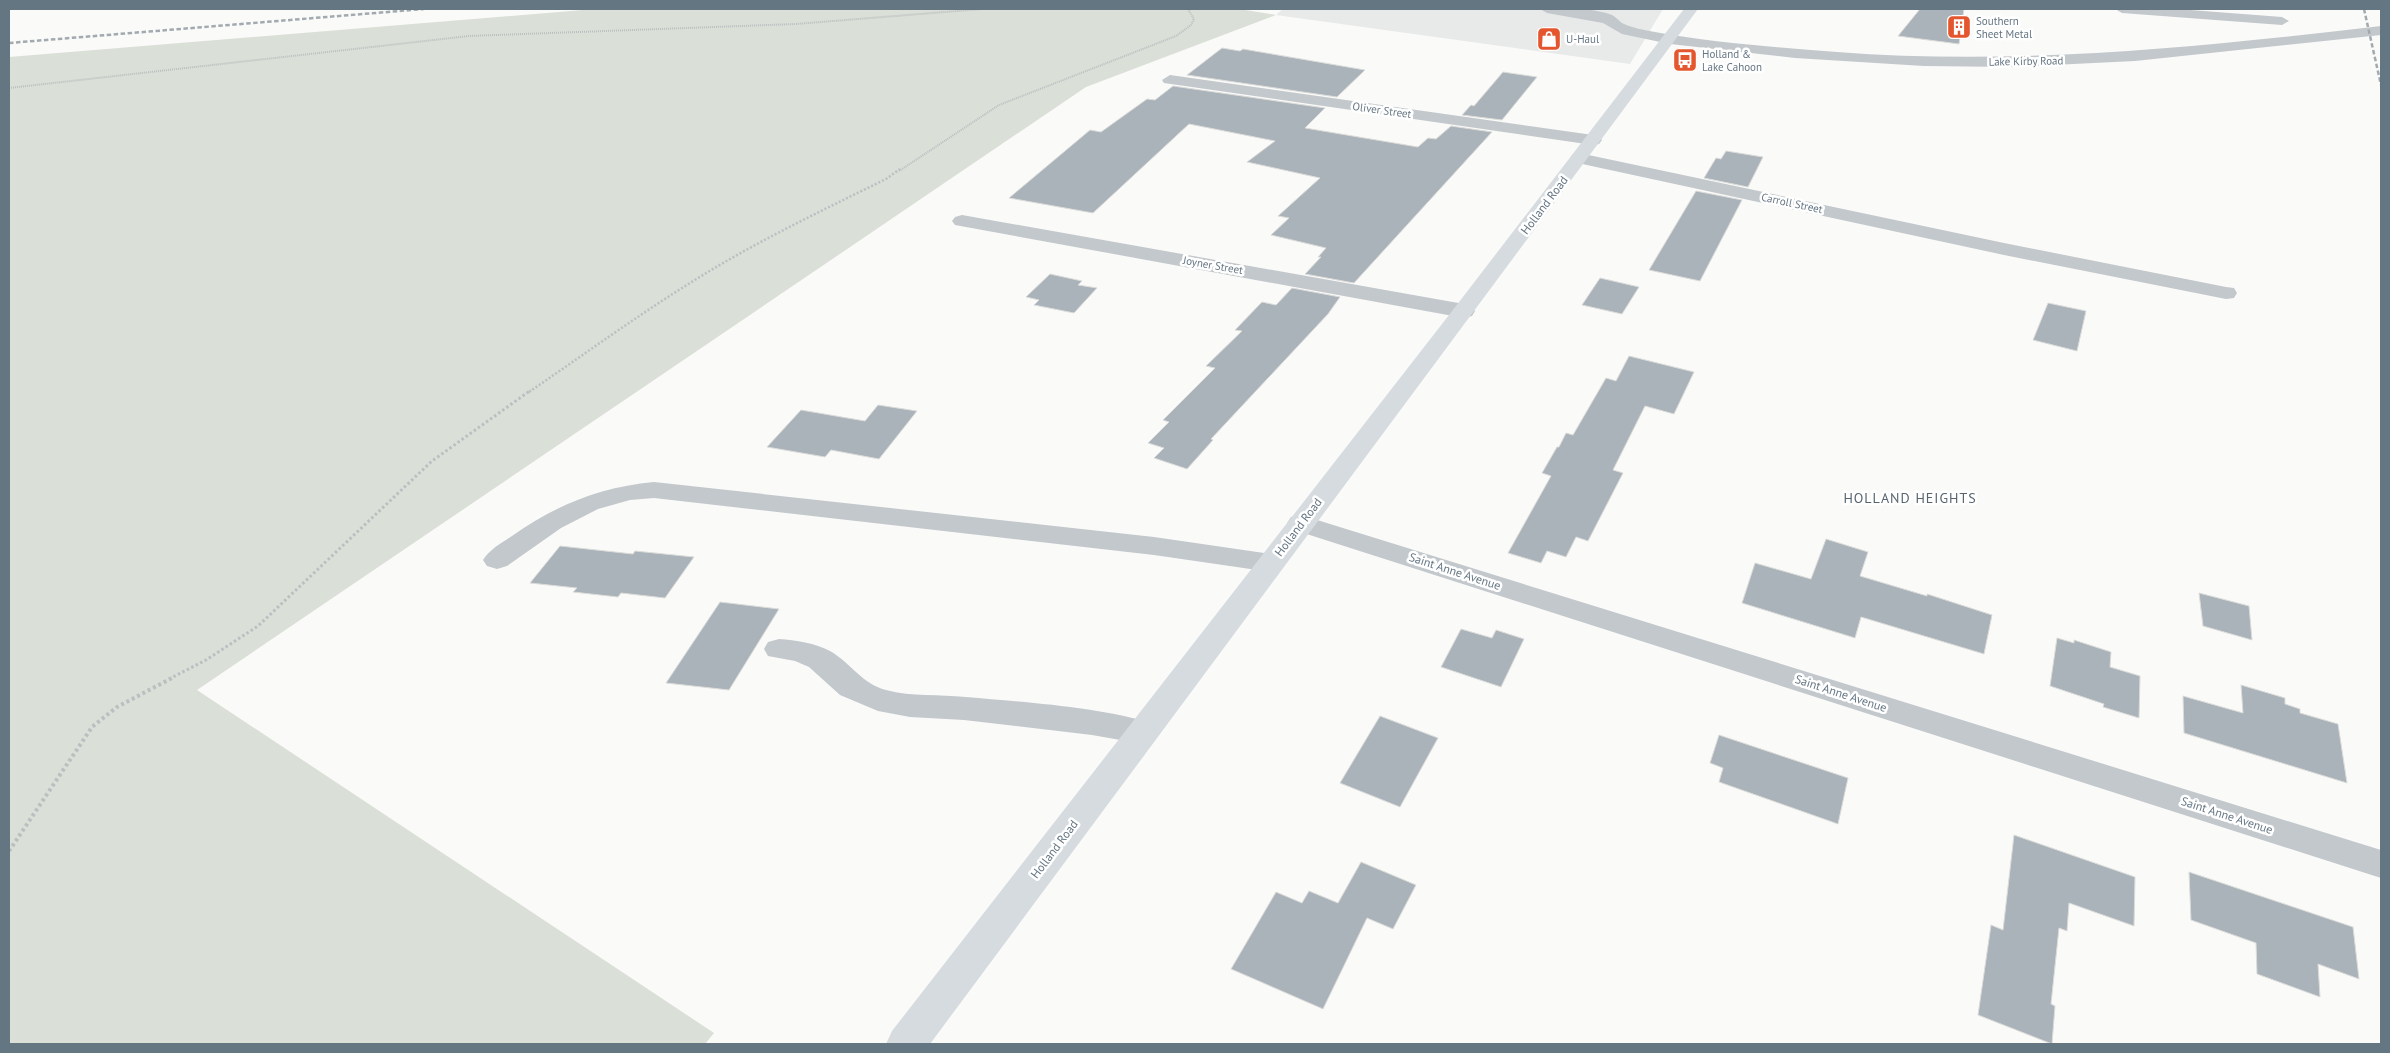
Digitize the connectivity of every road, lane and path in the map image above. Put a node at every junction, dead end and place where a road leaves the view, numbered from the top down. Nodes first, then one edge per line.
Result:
1 (982, 9) edge
2 (1188, 9) edge
3 (1547, 9) edge
4 (1691, 9) edge
5 (2122, 9) edge
6 (1612, 14) edge
7 (2282, 21) dead end
8 (2381, 31) edge
9 (1670, 38) junction
10 (1170, 80) dead end
11 (9, 88) edge
12 (1586, 149) junction
13 (962, 221) dead end
14 (2226, 293) dead end
15 (1464, 311) junction
16 (1301, 523) junction
17 (497, 560) dead end
18 (1271, 563) junction
19 (779, 649) dead end
20 (1143, 732) junction
21 (9, 851) edge
22 (2381, 864) edge
23 (906, 1044) edge

1 - 11 path
2 - 21 path
3 - 6 street, Lake Kirby Road
4 - 9 main road, Holland Road
5 - 7 street
6 - 9 street, Lake Kirby Road
8 - 9 street, Lake Kirby Road
9 - 12 main road, Holland Road
10 - 12 street, Oliver Street
12 - 14 street, Carroll Street
12 - 15 main road, Holland Road
13 - 15 street, Joyner Street
15 - 16 main road, Holland Road
16 - 18 main road, Holland Road
16 - 22 street, Saint Anne Avenue
17 - 18 street
18 - 20 main road, Holland Road
19 - 20 street
20 - 23 main road, Holland Road

